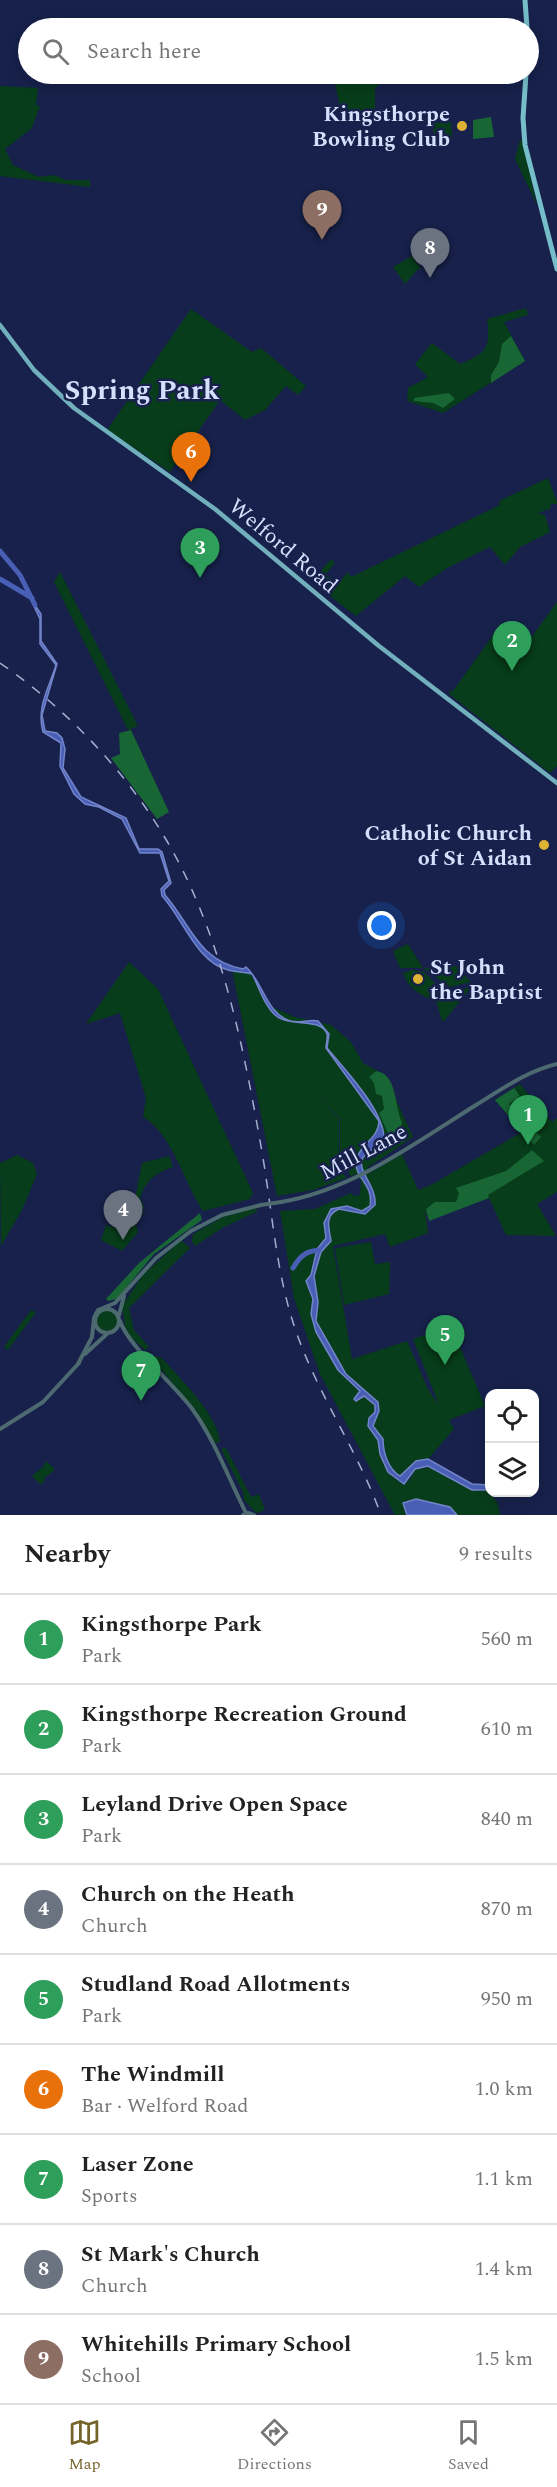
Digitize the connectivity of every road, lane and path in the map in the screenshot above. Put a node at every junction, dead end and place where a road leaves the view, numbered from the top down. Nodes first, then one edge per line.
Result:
1 (525, 0) edge
2 (526, 18) edge
3 (525, 84) edge
4 (557, 269) edge
5 (0, 325) edge
6 (557, 783) edge
7 (556, 1064) edge
8 (126, 1293) junction
9 (119, 1319) junction
10 (95, 1324) junction
11 (110, 1332) junction
12 (126, 1335) junction
13 (84, 1355) junction
14 (78, 1364) junction
15 (0, 1429) edge
16 (244, 1514) edge
17 (254, 1515) edge

1 - 2 highway
3 - 4 highway
5 - 6 main road, Welford Road
7 - 8 street, Mill Lane, bridge
8 - 9 street, Mill Lane
8 - 14 street, Mill Lane
9 - 10 street
9 - 11 street
9 - 12 street
10 - 11 street
10 - 13 street, Mill Lane
11 - 12 street
11 - 13 street, Mill Lane
12 - 16 street
13 - 14 street, Mill Lane
14 - 15 street, Mill Lane
16 - 17 street

